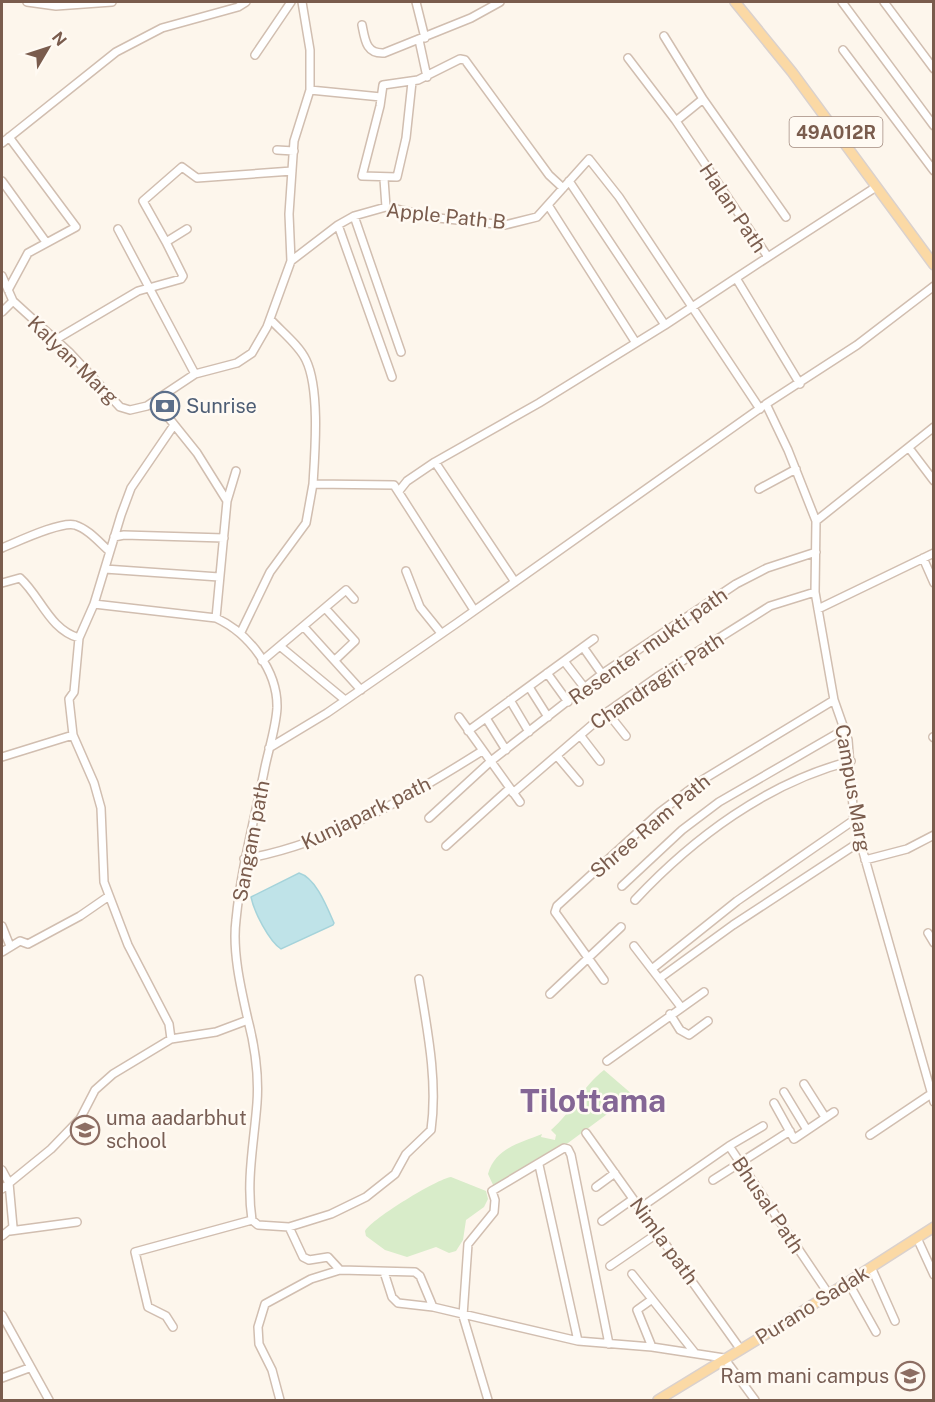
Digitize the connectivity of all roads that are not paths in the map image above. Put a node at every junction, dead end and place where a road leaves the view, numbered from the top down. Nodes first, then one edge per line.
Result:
1 (27, 2) edge
2 (112, 2) edge
3 (246, 2) edge
4 (291, 2) edge
5 (302, 2) edge
6 (416, 2) edge
7 (500, 2) edge
8 (735, 2) edge
9 (842, 2) edge
10 (884, 2) edge
11 (362, 25) dead end
12 (664, 36) dead end
13 (422, 39) junction
14 (843, 50) dead end
15 (255, 55) dead end
16 (628, 57) dead end
17 (933, 69) edge
18 (427, 77) junction
19 (412, 82) junction
20 (310, 90) junction
21 (381, 97) junction
22 (703, 99) junction
23 (676, 121) junction
24 (933, 126) edge
25 (9, 137) junction
26 (2, 143) edge
27 (277, 150) dead end
28 (294, 151) junction
29 (589, 159) joint
30 (292, 171) junction
31 (933, 171) edge
32 (384, 178) junction
33 (2, 182) edge
34 (569, 182) junction
35 (876, 187) junction
36 (563, 188) junction
37 (548, 205) junction
38 (386, 207) junction
39 (354, 216) junction
40 (786, 217) dead end
41 (338, 225) junction
42 (187, 229) dead end
43 (118, 230) dead end
44 (166, 242) junction
45 (46, 243) junction
46 (768, 257) junction
47 (291, 261) junction
48 (933, 265) edge
49 (2, 276) edge
50 (736, 278) junction
51 (933, 286) edge
52 (148, 288) junction
53 (8, 290) junction
54 (13, 301) junction
55 (692, 307) junction
56 (2, 312) edge
57 (270, 319) junction
58 (665, 325) junction
59 (55, 340) junction
60 (636, 343) junction
61 (401, 352) dead end
62 (195, 374) junction
63 (392, 378) dead end
64 (800, 384) junction
65 (156, 402) junction
66 (763, 407) junction
67 (174, 425) junction
68 (933, 427) edge
69 (909, 448) junction
70 (435, 462) junction
71 (795, 469) junction
72 (236, 471) dead end
73 (933, 481) edge
74 (313, 484) junction
75 (759, 489) dead end
76 (399, 491) junction
77 (227, 501) junction
78 (816, 521) junction
79 (114, 537) junction
80 (224, 538) junction
81 (2, 548) edge
82 (109, 551) junction
83 (816, 552) junction
84 (933, 553) edge
85 (923, 558) junction
86 (105, 569) junction
87 (406, 570) dead end
88 (219, 577) junction
89 (515, 582) junction
90 (2, 583) edge
91 (933, 583) edge
92 (815, 592) junction
93 (354, 599) dead end
94 (94, 604) junction
95 (325, 608) junction
96 (818, 609) junction
97 (474, 610) junction
98 (216, 618) junction
99 (304, 627) junction
100 (241, 632) junction
101 (441, 633) junction
102 (79, 638) junction
103 (594, 639) dead end
104 (281, 647) junction
105 (583, 647) junction
106 (335, 660) junction
107 (262, 661) junction
108 (564, 661) junction
109 (547, 673) junction
110 (602, 674) junction
111 (529, 687) junction
112 (584, 687) junction
113 (361, 690) junction
114 (345, 700) junction
115 (510, 700) junction
116 (834, 700) junction
117 (568, 702) junction
118 (606, 711) junction
119 (459, 717) dead end
120 (548, 717) junction
121 (486, 718) junction
122 (845, 729) junction
123 (468, 731) junction
124 (529, 732) junction
125 (74, 735) junction
126 (580, 735) junction
127 (626, 736) dead end
128 (269, 748) junction
129 (506, 750) junction
130 (482, 751) junction
131 (557, 756) junction
132 (2, 757) edge
133 (491, 761) junction
134 (600, 761) dead end
135 (851, 761) junction
136 (579, 782) dead end
137 (512, 791) junction
138 (520, 802) dead end
139 (429, 818) dead end
140 (854, 820) junction
141 (933, 835) edge
142 (861, 841) junction
143 (446, 846) dead end
144 (244, 859) junction
145 (865, 860) junction
146 (622, 886) dead end
147 (109, 896) junction
148 (635, 900) dead end
149 (2, 926) edge
150 (621, 927) dead end
151 (928, 933) dead end
152 (933, 943) edge
153 (10, 946) junction
154 (634, 946) dead end
155 (2, 952) edge
156 (588, 959) junction
157 (652, 969) junction
158 (660, 978) junction
159 (419, 979) dead end
160 (604, 980) dead end
161 (704, 992) dead end
162 (550, 994) dead end
163 (681, 1008) junction
164 (670, 1014) junction
165 (248, 1020) junction
166 (708, 1021) dead end
167 (171, 1039) junction
168 (607, 1061) dead end
169 (804, 1084) dead end
170 (784, 1092) dead end
171 (931, 1094) junction
172 (933, 1102) edge
173 (774, 1103) dead end
174 (834, 1112) dead end
175 (825, 1118) junction
176 (763, 1126) dead end
177 (807, 1130) junction
178 (790, 1131) junction
179 (586, 1133) dead end
180 (870, 1135) dead end
181 (729, 1146) junction
182 (740, 1162) junction
183 (539, 1165) junction
184 (2, 1170) edge
185 (615, 1173) junction
186 (713, 1180) dead end
187 (9, 1184) junction
188 (596, 1187) dead end
189 (2, 1189) edge
190 (633, 1199) junction
191 (640, 1208) junction
192 (252, 1220) junction
193 (602, 1221) dead end
194 (77, 1222) dead end
195 (289, 1227) junction
196 (933, 1227) edge
197 (4, 1233) edge
198 (658, 1233) junction
199 (917, 1238) junction
200 (610, 1266) dead end
201 (871, 1268) junction
202 (340, 1270) junction
203 (384, 1272) junction
204 (632, 1274) dead end
205 (933, 1275) edge
206 (848, 1282) junction
207 (828, 1293) junction
208 (651, 1300) junction
209 (433, 1307) junction
210 (2, 1316) edge
211 (463, 1316) junction
212 (895, 1320) dead end
213 (173, 1327) dead end
214 (876, 1332) dead end
215 (578, 1341) junction
216 (609, 1344) junction
217 (652, 1347) junction
218 (741, 1350) junction
219 (696, 1353) junction
220 (724, 1358) junction
221 (29, 1368) junction
222 (2, 1378) edge
223 (49, 1401) edge
224 (280, 1401) edge
225 (488, 1401) edge
226 (658, 1401) edge
227 (755, 1401) edge

1 - 2 street
3 - 25 street
4 - 15 street
5 - 20 street
6 - 13 street
7 - 13 street
8 - 35 main road, 49A012R
9 - 24 street
10 - 17 street
11 - 13 street
12 - 22 street
13 - 18 street
14 - 31 street
16 - 23 street, Halan Path
18 - 19 street
18 - 36 street
19 - 21 street
19 - 32 street
20 - 21 street
20 - 28 street
21 - 32 street
22 - 23 street
22 - 40 street
23 - 46 street, Halan Path
25 - 26 street
25 - 45 street
27 - 28 street
28 - 30 street
29 - 34 street, Apple Path B
29 - 55 street, Campus Marg
30 - 44 street
30 - 47 street
32 - 38 street
33 - 45 street
34 - 36 street, Apple Path B
34 - 58 street
35 - 46 street
35 - 48 main road, 49A012R
36 - 37 street, Apple Path B
37 - 38 street, Apple Path B
37 - 60 street
38 - 39 street, Apple Path B
39 - 41 street, Apple Path B
39 - 61 street
41 - 47 street, Apple Path B
41 - 63 street
42 - 44 street
43 - 52 street
44 - 52 street
45 - 53 street
46 - 50 street, Halan Path
47 - 57 street, Kalyan Marg
49 - 53 street
50 - 55 street
50 - 64 street, Halan Path
51 - 64 street
52 - 59 street
52 - 62 street
53 - 54 street
54 - 56 street, Kalyan Marg
54 - 59 street, Kalyan Marg
55 - 58 street
55 - 66 street, Campus Marg
57 - 62 street, Kalyan Marg
57 - 74 street
58 - 60 street
59 - 65 street, Kalyan Marg
60 - 70 street
62 - 65 street, Kalyan Marg
64 - 66 street
65 - 67 street
66 - 71 street, Campus Marg
66 - 89 street
67 - 77 street
67 - 79 street
68 - 69 street
69 - 73 street
69 - 78 street
70 - 76 street
70 - 89 street
71 - 75 street
71 - 78 street, Campus Marg
72 - 77 street
74 - 76 street
74 - 100 street
76 - 97 street
77 - 80 street
78 - 83 street, Campus Marg
79 - 80 street
79 - 82 street
80 - 88 street
81 - 82 street
82 - 86 street
83 - 92 street, Campus Marg
83 - 110 street, Resenter mukti path
84 - 85 street
85 - 91 street
85 - 96 street
86 - 88 street
86 - 94 street
87 - 101 street
88 - 98 street
89 - 97 street
90 - 102 street
92 - 96 street, Campus Marg
92 - 118 street, Chandragiri Path
93 - 95 street
94 - 98 street
94 - 102 street
95 - 99 street
95 - 106 street
96 - 116 street, Campus Marg
97 - 101 street
98 - 100 street, Sangam path
99 - 104 street
99 - 106 street
100 - 107 street, Sangam path
101 - 113 street
102 - 125 street
103 - 105 street
104 - 107 street
104 - 114 street
105 - 108 street
105 - 110 street
106 - 113 street
107 - 128 street, Sangam path
108 - 109 street
108 - 112 street
109 - 111 street
109 - 117 street
110 - 112 street, Resenter mukti path
111 - 115 street
111 - 120 street
112 - 117 street, Resenter mukti path
113 - 114 street
114 - 128 street
115 - 121 street
115 - 124 street
116 - 122 street, Campus Marg
116 - 156 street, Shree Ram Path
117 - 120 street, Resenter mukti path
118 - 126 street, Chandragiri Path
118 - 127 street
119 - 123 street
120 - 124 street, Resenter mukti path
121 - 123 street
121 - 129 street
122 - 135 street, Campus Marg
122 - 146 street
123 - 130 street
124 - 129 street, Resenter mukti path
125 - 132 street
125 - 147 street
126 - 131 street, Chandragiri Path
126 - 134 street
128 - 144 street, Sangam path
129 - 133 street, Resenter mukti path
130 - 133 street
130 - 144 street, Kunjapark path
131 - 136 street
131 - 137 street, Chandragiri Path
133 - 137 street
133 - 139 street, Resenter mukti path
135 - 140 street, Campus Marg
135 - 148 street
137 - 138 street
137 - 143 street, Chandragiri Path
140 - 142 street, Campus Marg
140 - 157 street
141 - 145 street
142 - 145 street, Campus Marg
142 - 158 street
144 - 165 street, Sangam path
145 - 171 street, Campus Marg
147 - 153 street
147 - 167 street
149 - 153 street
150 - 156 street
151 - 152 street
153 - 155 street
154 - 157 street
156 - 160 street
156 - 162 street
157 - 158 street
158 - 163 street
159 - 195 street
161 - 163 street
163 - 164 street
164 - 166 street
164 - 168 street
165 - 167 street
165 - 192 street, Sangam path
167 - 187 street
169 - 175 street
170 - 177 street
171 - 172 street, Campus Marg
171 - 180 street
173 - 178 street
174 - 175 street
175 - 177 street
176 - 181 street
177 - 178 street
178 - 182 street
179 - 185 street, Nimla path
181 - 182 street, Bhusal Path
181 - 191 street, Bhusal Path
182 - 186 street
182 - 207 street, Bhusal Path
183 - 211 street
183 - 215 street
183 - 216 street
184 - 187 street
185 - 188 street
185 - 190 street, Nimla path
187 - 189 street
187 - 197 street
190 - 191 street, Nimla path
190 - 193 street
191 - 198 street, Nimla path
192 - 195 street
192 - 213 street
194 - 197 street
195 - 202 street
196 - 199 main road, Purano Sadak
198 - 200 street
198 - 218 street, Nimla path
199 - 201 main road, Purano Sadak
199 - 205 street
201 - 206 main road, Purano Sadak
201 - 212 street
202 - 203 street
202 - 224 street
203 - 209 street
203 - 209 street
204 - 208 street
206 - 207 main road, Purano Sadak
206 - 214 street
207 - 218 main road, Purano Sadak
208 - 217 street
208 - 219 street
209 - 211 street
210 - 221 street
211 - 215 street
211 - 225 street
215 - 216 street
216 - 217 street
217 - 219 street
218 - 220 main road, Purano Sadak
219 - 220 street
220 - 226 main road, Purano Sadak
220 - 227 street
221 - 222 street
221 - 223 street

